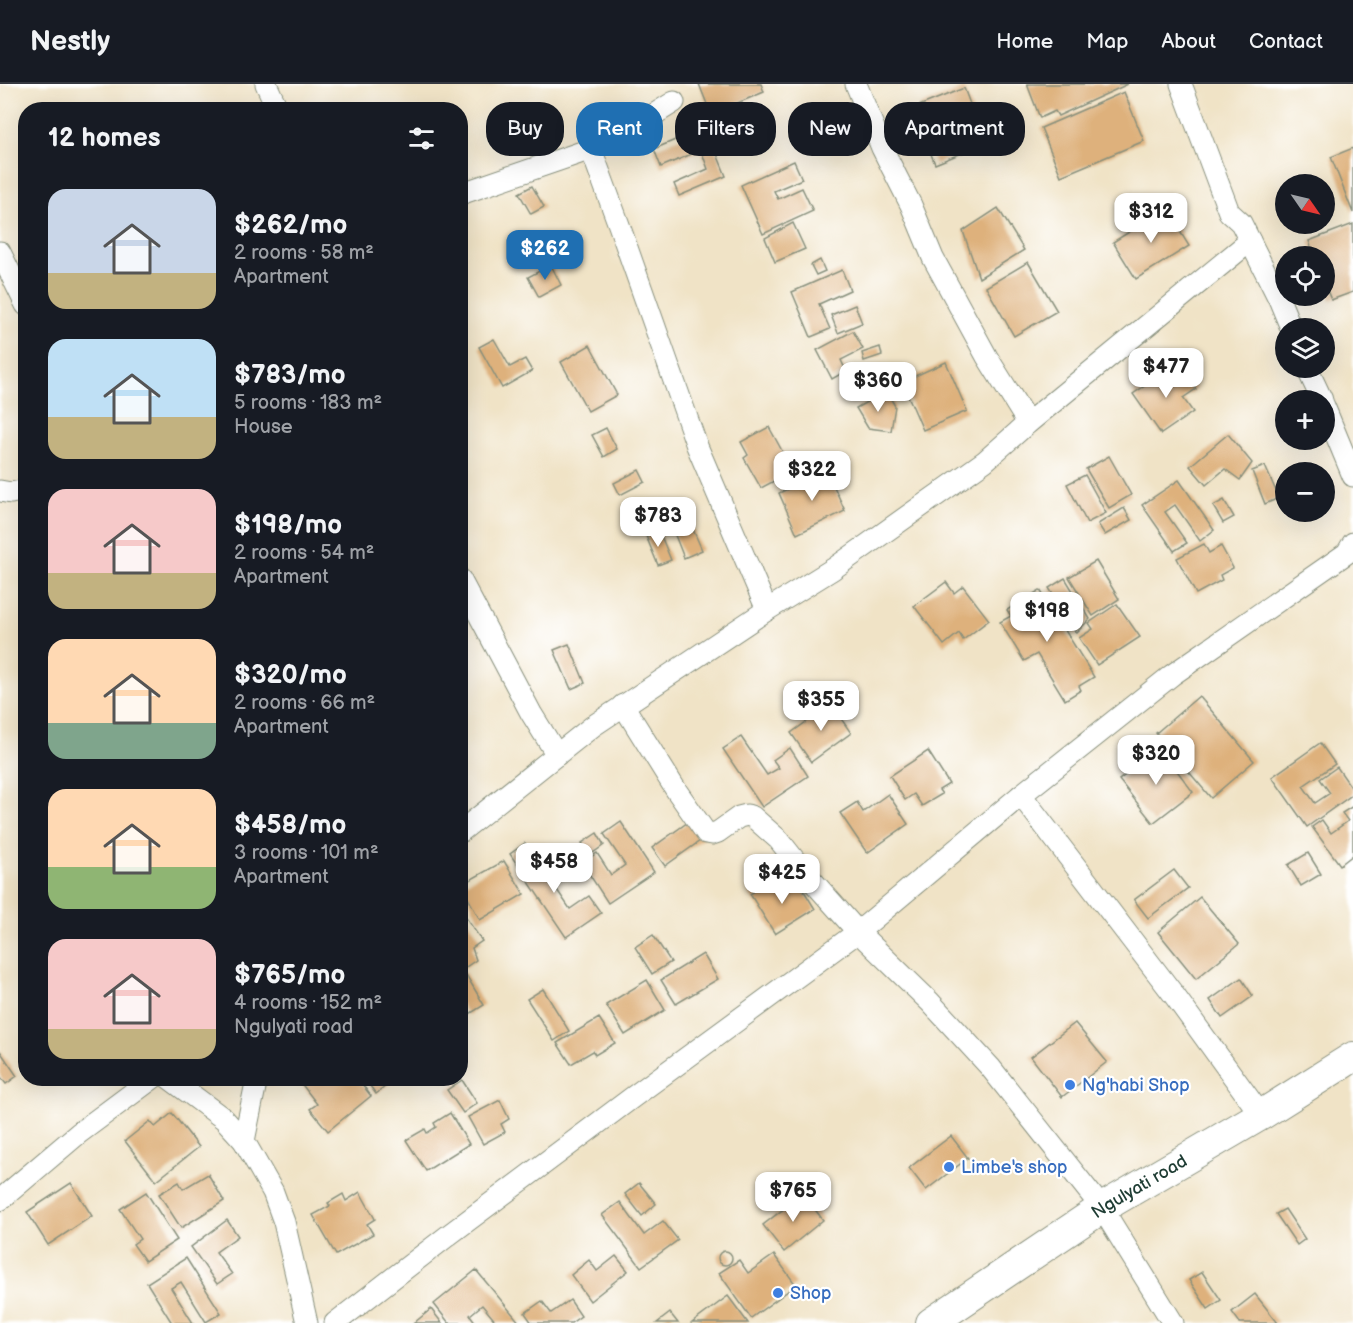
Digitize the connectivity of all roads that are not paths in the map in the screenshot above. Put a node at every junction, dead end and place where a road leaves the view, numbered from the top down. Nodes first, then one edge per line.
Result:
1 (266, 84) edge
2 (856, 84) edge
3 (1181, 84) edge
4 (274, 102) edge
5 (674, 102) dead end
6 (663, 109) edge
7 (576, 154) edge
8 (594, 156) edge
9 (468, 191) edge
10 (1250, 241) junction
11 (0, 252) edge
12 (18, 289) edge
13 (1287, 318) edge
14 (1028, 423) junction
15 (1335, 433) edge
16 (1353, 476) edge
17 (0, 491) edge
18 (18, 491) edge
19 (1353, 543) edge
20 (468, 594) edge
21 (767, 610) junction
22 (623, 705) junction
23 (557, 755) junction
24 (1021, 795) junction
25 (468, 826) edge
26 (858, 932) junction
27 (1353, 1057) edge
28 (142, 1086) edge
29 (180, 1086) edge
30 (254, 1086) edge
31 (1261, 1114) junction
32 (244, 1141) junction
33 (0, 1200) edge
34 (1102, 1208) junction
35 (307, 1323) edge
36 (335, 1323) edge
37 (932, 1323) edge
38 (1173, 1323) edge

1 - 4 street
2 - 14 street
3 - 10 street
5 - 6 street
7 - 9 street
8 - 21 street
10 - 13 street
10 - 14 street
11 - 12 street
14 - 21 street
15 - 16 street
17 - 18 street
19 - 24 street
20 - 23 street
21 - 22 street
22 - 23 street
22 - 26 street
23 - 25 street
24 - 26 street
24 - 31 street
26 - 34 street
26 - 36 street
27 - 31 main road, Ngulyati road
28 - 33 street
29 - 32 street
30 - 32 street
31 - 34 main road, Ngulyati road
32 - 35 street
34 - 37 main road, Ngulyati road
34 - 38 street

